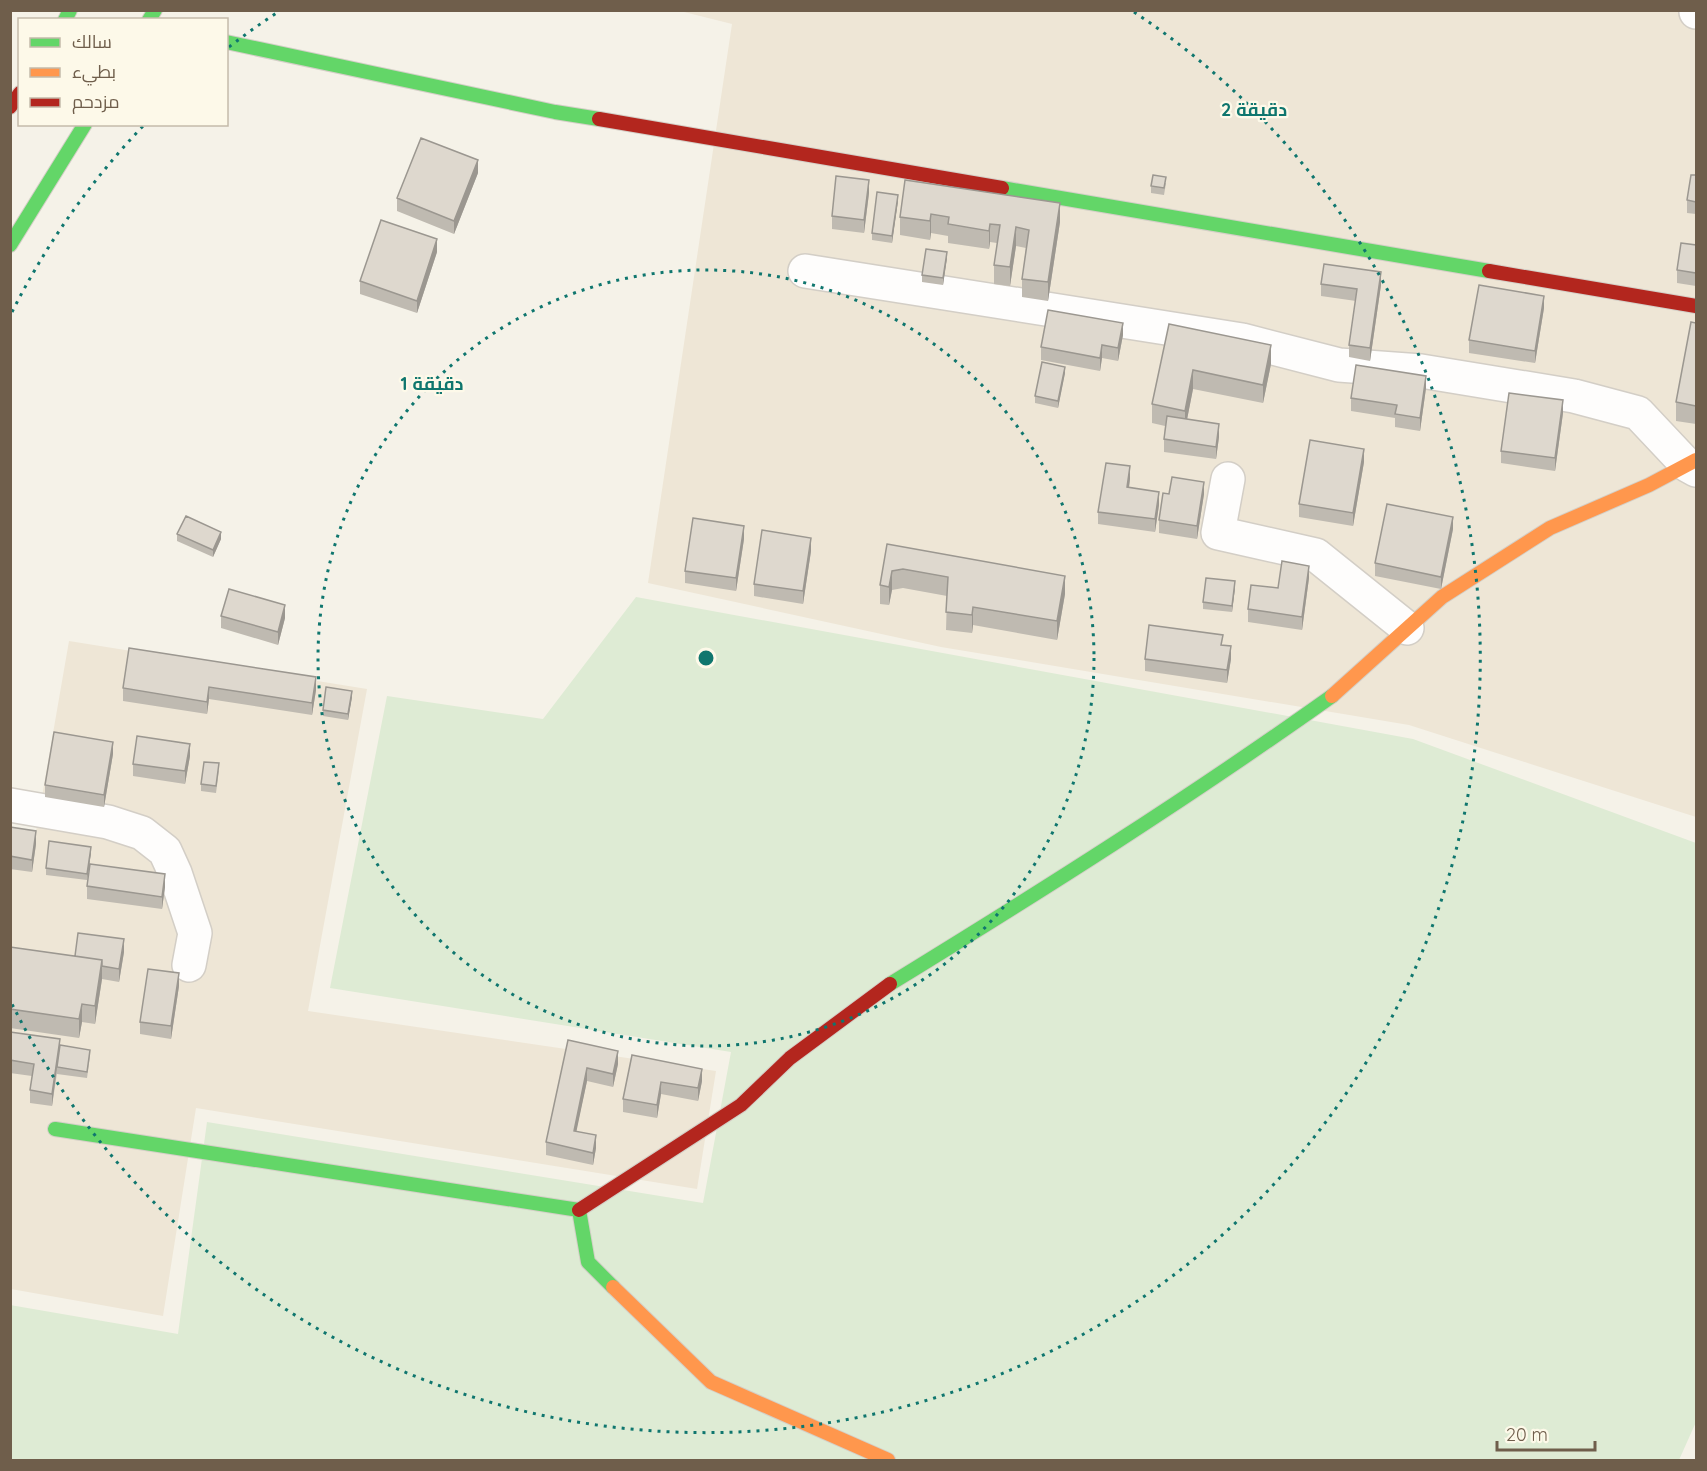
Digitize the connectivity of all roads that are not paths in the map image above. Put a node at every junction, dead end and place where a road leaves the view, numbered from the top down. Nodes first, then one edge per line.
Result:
1 (228, 42) edge
2 (84, 126) edge
3 (10, 245) edge
4 (805, 271) dead end
5 (1696, 306) edge
6 (1693, 465) edge
7 (1228, 479) dead end
8 (1407, 628) junction
9 (10, 805) edge
10 (189, 965) dead end
11 (55, 1129) dead end
12 (579, 1210) junction
13 (888, 1461) edge

1 - 5 street
2 - 3 street
4 - 6 street
6 - 8 street
7 - 8 street
8 - 12 street
9 - 10 street
11 - 12 street
12 - 13 street

